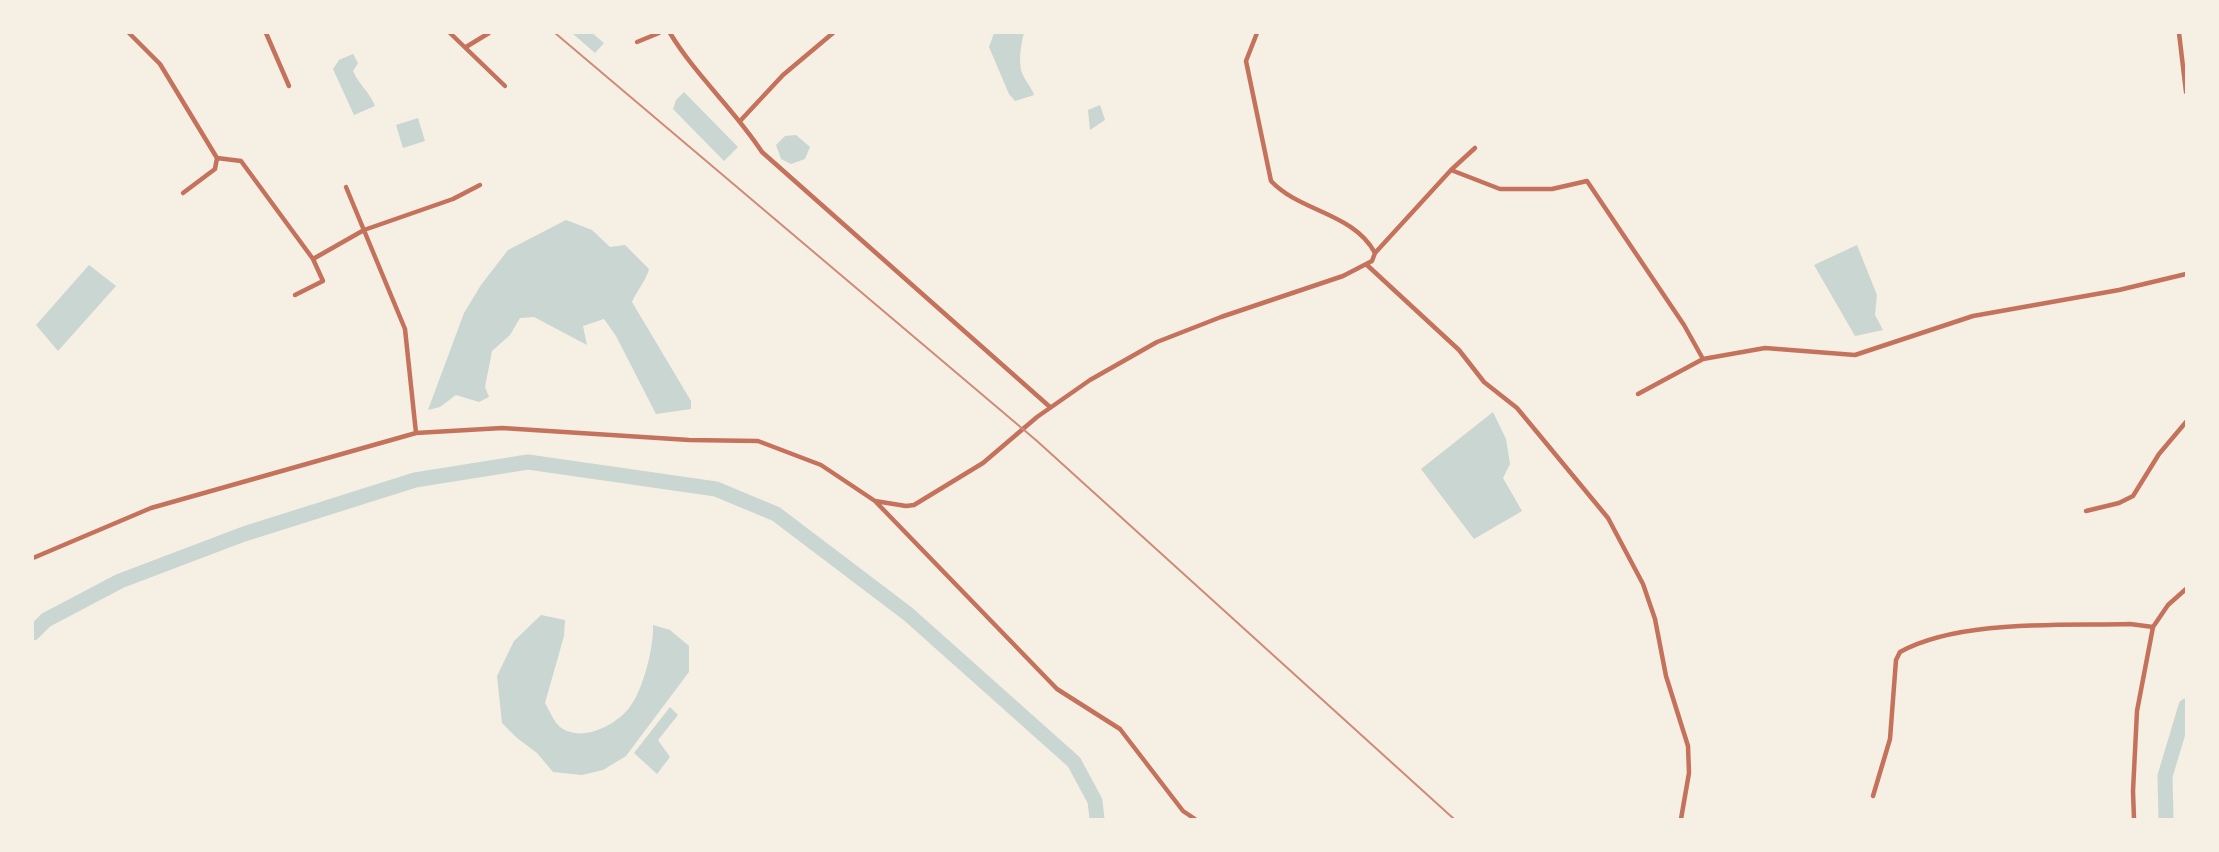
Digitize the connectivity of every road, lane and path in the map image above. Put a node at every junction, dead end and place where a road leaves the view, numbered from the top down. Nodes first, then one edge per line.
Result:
1 (129, 33) edge
2 (266, 33) edge
3 (450, 33) edge
4 (489, 33) edge
5 (659, 33) edge
6 (670, 33) edge
7 (833, 33) edge
8 (1257, 33) edge
9 (2179, 33) edge
10 (637, 42) dead end
11 (466, 47) junction
12 (289, 86) dead end
13 (505, 86) dead end
14 (2186, 92) edge
15 (741, 120) junction
16 (1475, 148) dead end
17 (217, 159) junction
18 (1451, 170) junction
19 (480, 185) dead end
20 (346, 187) dead end
21 (183, 193) dead end
22 (364, 230) junction
23 (1374, 253) junction
24 (313, 259) junction
25 (1367, 265) junction
26 (2186, 274) edge
27 (295, 295) dead end
28 (1703, 359) junction
29 (1638, 394) dead end
30 (1050, 407) junction
31 (2186, 422) edge
32 (416, 433) junction
33 (874, 501) junction
34 (2086, 512) dead end
35 (33, 558) edge
36 (2186, 588) edge
37 (2152, 627) junction
38 (1874, 796) dead end
39 (1195, 819) edge
40 (1681, 819) edge
41 (2134, 819) edge

1 - 17 street
2 - 12 street
3 - 11 street
4 - 11 street
5 - 10 street
6 - 15 street
7 - 15 street
8 - 23 street
9 - 14 street
11 - 13 street
15 - 30 street
16 - 18 street
17 - 21 street
17 - 24 street
18 - 23 street
18 - 28 street
19 - 22 street
20 - 22 street
22 - 24 street
22 - 32 street
23 - 25 street
24 - 27 street
25 - 30 street
25 - 40 street
26 - 28 street
28 - 29 street
30 - 33 street
31 - 34 street
32 - 33 street
32 - 35 street
33 - 39 street
36 - 37 street
37 - 38 street
37 - 41 street

